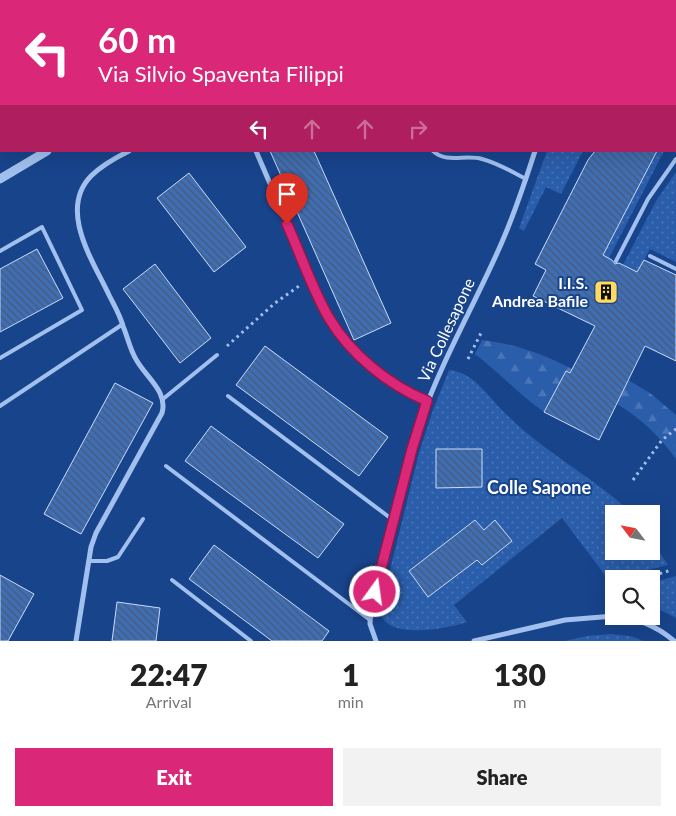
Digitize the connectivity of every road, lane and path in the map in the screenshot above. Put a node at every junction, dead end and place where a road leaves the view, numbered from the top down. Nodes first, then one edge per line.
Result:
1 (44, 152) edge
2 (127, 152) edge
3 (256, 152) edge
4 (434, 152) edge
5 (535, 152) edge
6 (676, 159) edge
7 (0, 179) edge
8 (526, 179) junction
9 (0, 250) edge
10 (650, 256) dead end
11 (616, 262) dead end
12 (676, 268) edge
13 (310, 278) junction
14 (123, 324) junction
15 (482, 331) dead end
16 (217, 355) joint
17 (0, 358) edge
18 (468, 359) dead end
19 (228, 396) dead end
20 (163, 399) junction
21 (427, 401) junction
22 (0, 406) edge
23 (676, 429) edge
24 (166, 466) dead end
25 (633, 480) dead end
26 (143, 519) dead end
27 (394, 520) junction
28 (88, 562) junction
29 (672, 570) dead end
30 (660, 573) edge
31 (172, 580) dead end
32 (605, 617) edge
33 (370, 620) junction
34 (650, 625) edge
35 (76, 641) edge
36 (251, 641) edge
37 (376, 641) edge
38 (478, 641) edge
39 (674, 641) edge

1 - 7 street
2 - 14 street
3 - 13 street
4 - 8 lane
5 - 8 street, Via Collesapone
6 - 11 lane
8 - 21 street, Via Collesapone
9 - 17 lane
10 - 12 lane
13 - 16 path
13 - 21 street
14 - 20 street
14 - 22 lane
15 - 18 path
16 - 20 lane
19 - 27 lane
20 - 28 street
21 - 27 street, Via Collesapone
23 - 25 path
24 - 33 lane
26 - 28 lane
27 - 33 street, Via Collesapone
28 - 35 street
29 - 30 path
31 - 36 lane
32 - 38 street
33 - 37 street, Via Collesapone
34 - 39 street

